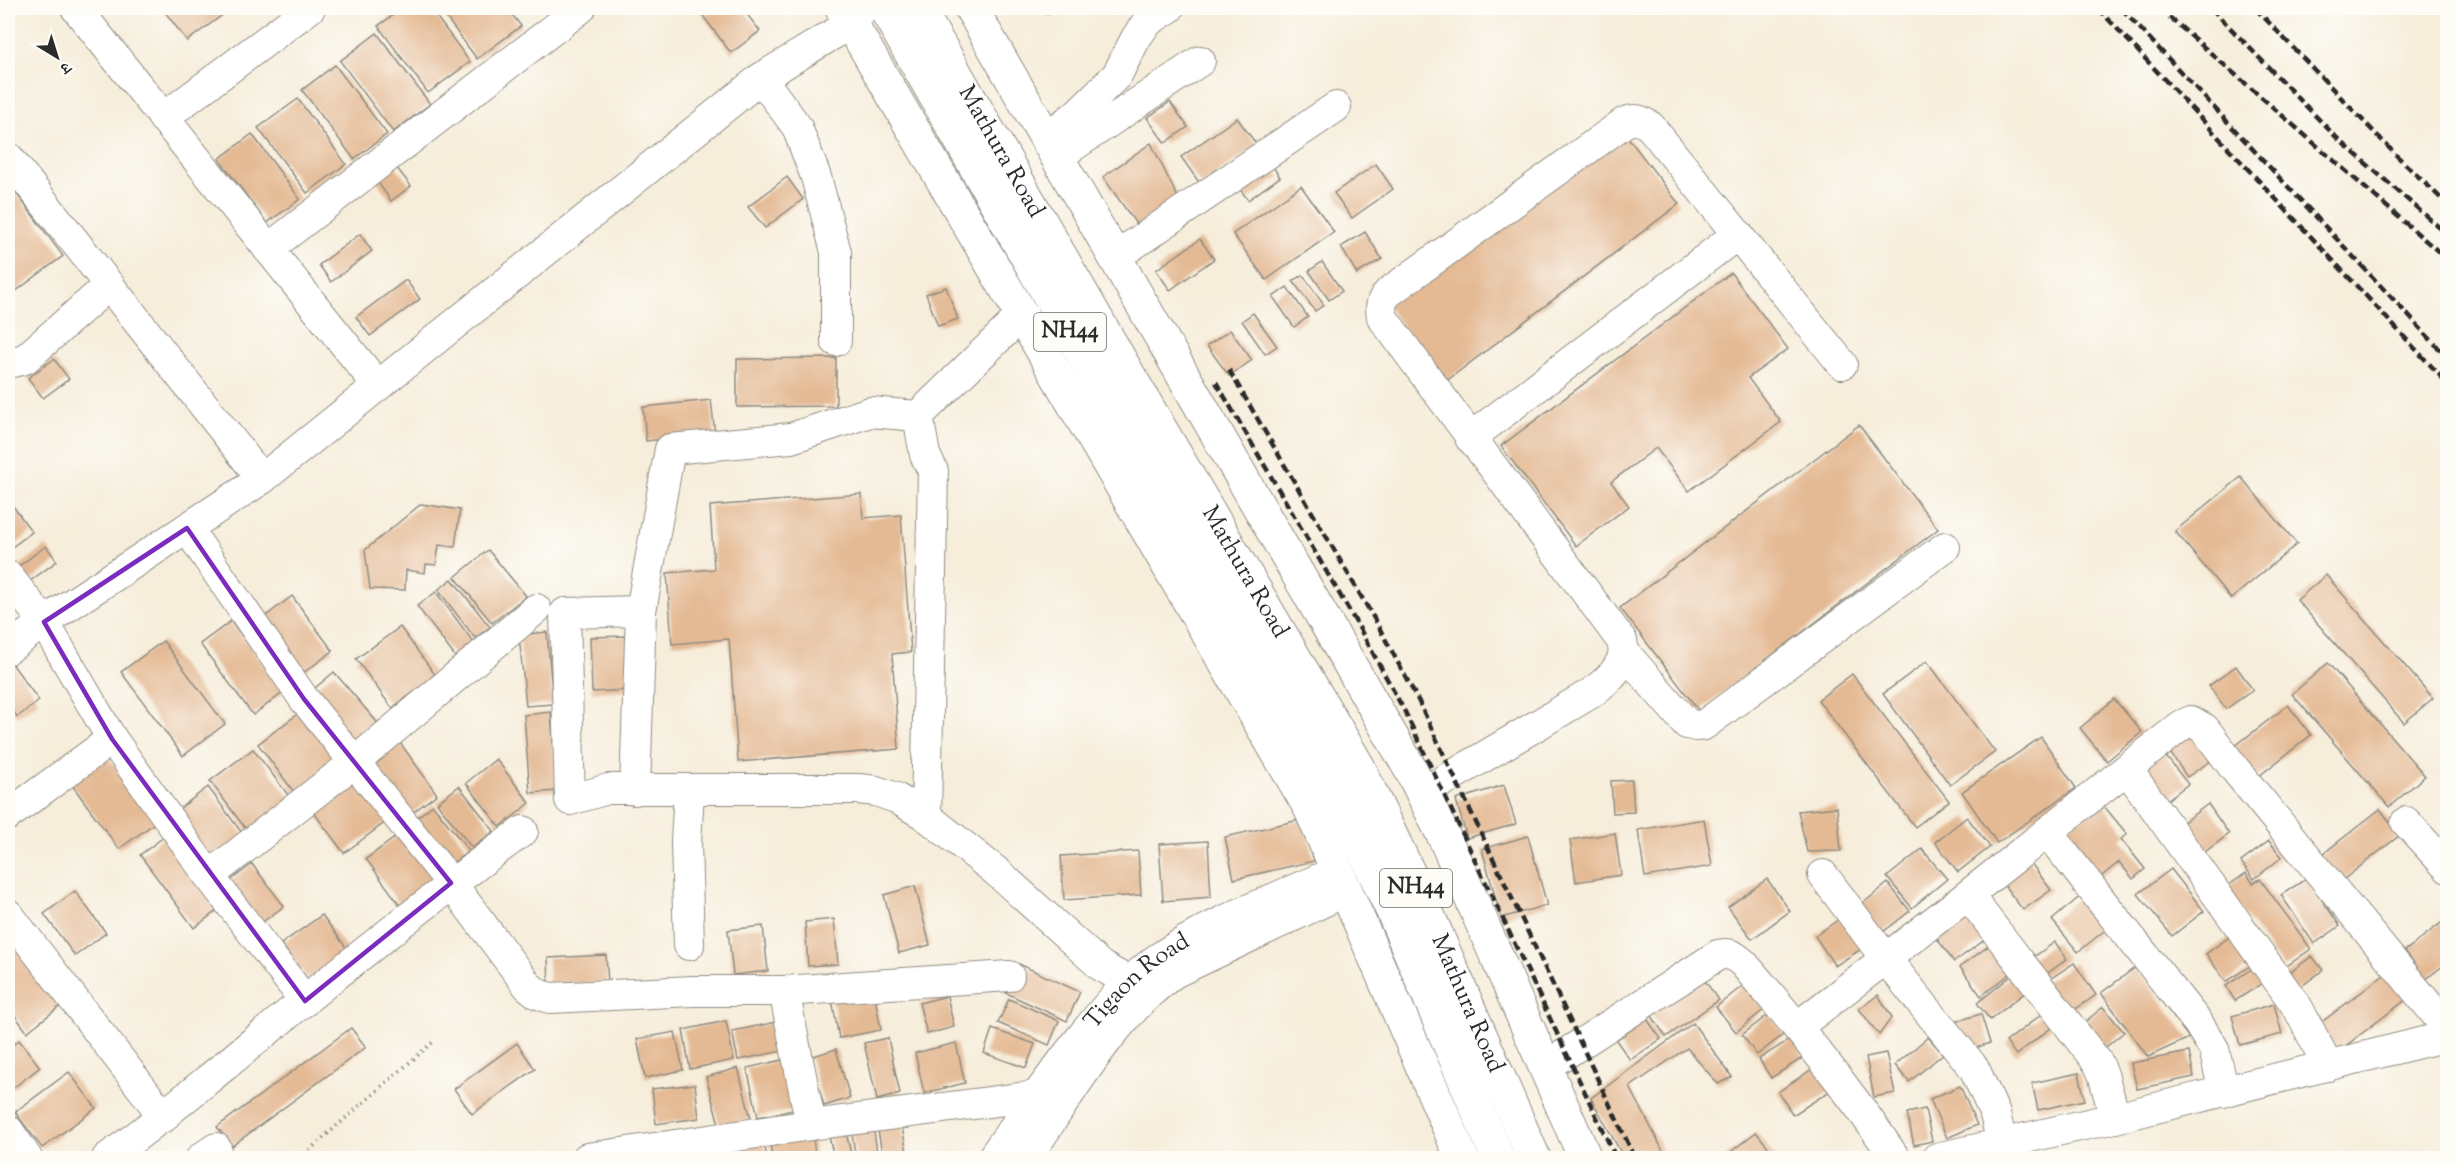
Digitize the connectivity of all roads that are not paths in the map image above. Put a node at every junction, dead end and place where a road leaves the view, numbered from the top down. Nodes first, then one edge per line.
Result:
1 (76, 8) edge
2 (310, 8) edge
3 (581, 8) edge
4 (885, 8) edge
5 (918, 8) edge
6 (971, 8) edge
7 (1169, 8) edge
8 (851, 13) edge
9 (1200, 61) dead end
10 (761, 78) junction
11 (1336, 107) dead end
12 (163, 118) junction
13 (1052, 147) junction
14 (8, 157) edge
15 (1738, 234) junction
16 (268, 249) junction
17 (1115, 257) junction
18 (109, 285) junction
19 (1022, 315) junction
20 (836, 340) dead end
21 (8, 360) edge
22 (1842, 364) dead end
23 (378, 386) junction
24 (918, 416) junction
25 (1470, 438) junction
26 (262, 479) junction
27 (187, 528) junction
28 (1945, 547) dead end
29 (8, 576) edge
30 (536, 609) dead end
31 (641, 611) junction
32 (44, 622) junction
33 (8, 649) edge
34 (1624, 651) junction
35 (112, 739) junction
36 (356, 762) junction
37 (2127, 769) junction
38 (635, 790) junction
39 (689, 791) junction
40 (1423, 793) junction
41 (8, 815) edge
42 (926, 816) junction
43 (2406, 822) dead end
44 (523, 831) dead end
45 (2047, 832) junction
46 (2448, 868) edge
47 (1823, 875) dead end
48 (209, 876) junction
49 (1342, 881) junction
50 (451, 884) junction
51 (1968, 895) junction
52 (8, 914) edge
53 (688, 945) dead end
54 (1886, 959) junction
55 (1009, 976) dead end
56 (1139, 987) junction
57 (784, 991) junction
58 (305, 1002) junction
59 (1797, 1027) junction
60 (2448, 1029) edge
61 (2448, 1036) edge
62 (2328, 1066) junction
63 (1545, 1067) junction
64 (2224, 1092) junction
65 (1036, 1096) junction
66 (164, 1117) junction
67 (2115, 1118) junction
68 (812, 1125) junction
69 (8, 1130) edge
70 (2002, 1144) junction
71 (27, 1158) edge
72 (107, 1158) edge
73 (587, 1158) edge
74 (992, 1158) edge
75 (1026, 1158) edge
76 (1462, 1158) edge
77 (1498, 1158) edge
78 (1534, 1158) edge
79 (1586, 1158) edge
80 (1895, 1158) edge
81 (1938, 1158) edge

1 - 12 street
2 - 12 street
3 - 16 street
4 - 77 main road, Mathura Road / NH44
5 - 78 main road, Mathura Road / NH44
6 - 13 main road
7 - 13 street
8 - 10 street
8 - 19 main road
9 - 13 street
10 - 20 street
10 - 23 street
11 - 17 street
12 - 16 street
13 - 17 main road
14 - 18 street
15 - 22 street
15 - 25 street
15 - 25 street
16 - 23 street
17 - 40 main road
18 - 21 street
18 - 26 street
19 - 24 street
19 - 49 main road
23 - 26 street
24 - 31 street
24 - 42 street
25 - 34 street
26 - 27 street
27 - 32 street
27 - 36 street
28 - 34 street
29 - 32 street
30 - 36 street
31 - 38 street
31 - 38 street
32 - 33 street
32 - 35 street
34 - 40 street
35 - 41 street
35 - 48 street
36 - 48 street
36 - 50 street
37 - 45 street
37 - 60 street
37 - 62 street
38 - 39 street
39 - 42 street
39 - 53 street
40 - 63 main road
42 - 56 street
43 - 46 street
44 - 50 street
45 - 51 street
45 - 64 street
47 - 54 street
48 - 58 street
49 - 56 street, Tigaon Road
49 - 76 main road
50 - 57 street
50 - 58 street
51 - 54 street
51 - 67 street
52 - 66 street
54 - 59 street
54 - 70 street
55 - 57 street
56 - 65 street, Tigaon Road
56 - 75 street, Tigaon Road
57 - 68 street
58 - 66 street
59 - 63 street
59 - 80 street
61 - 62 street
62 - 64 street
63 - 79 main road
64 - 67 street
65 - 68 street
65 - 74 street, Tigaon Road
66 - 72 street
67 - 70 street
68 - 73 street
69 - 71 street
70 - 81 street

